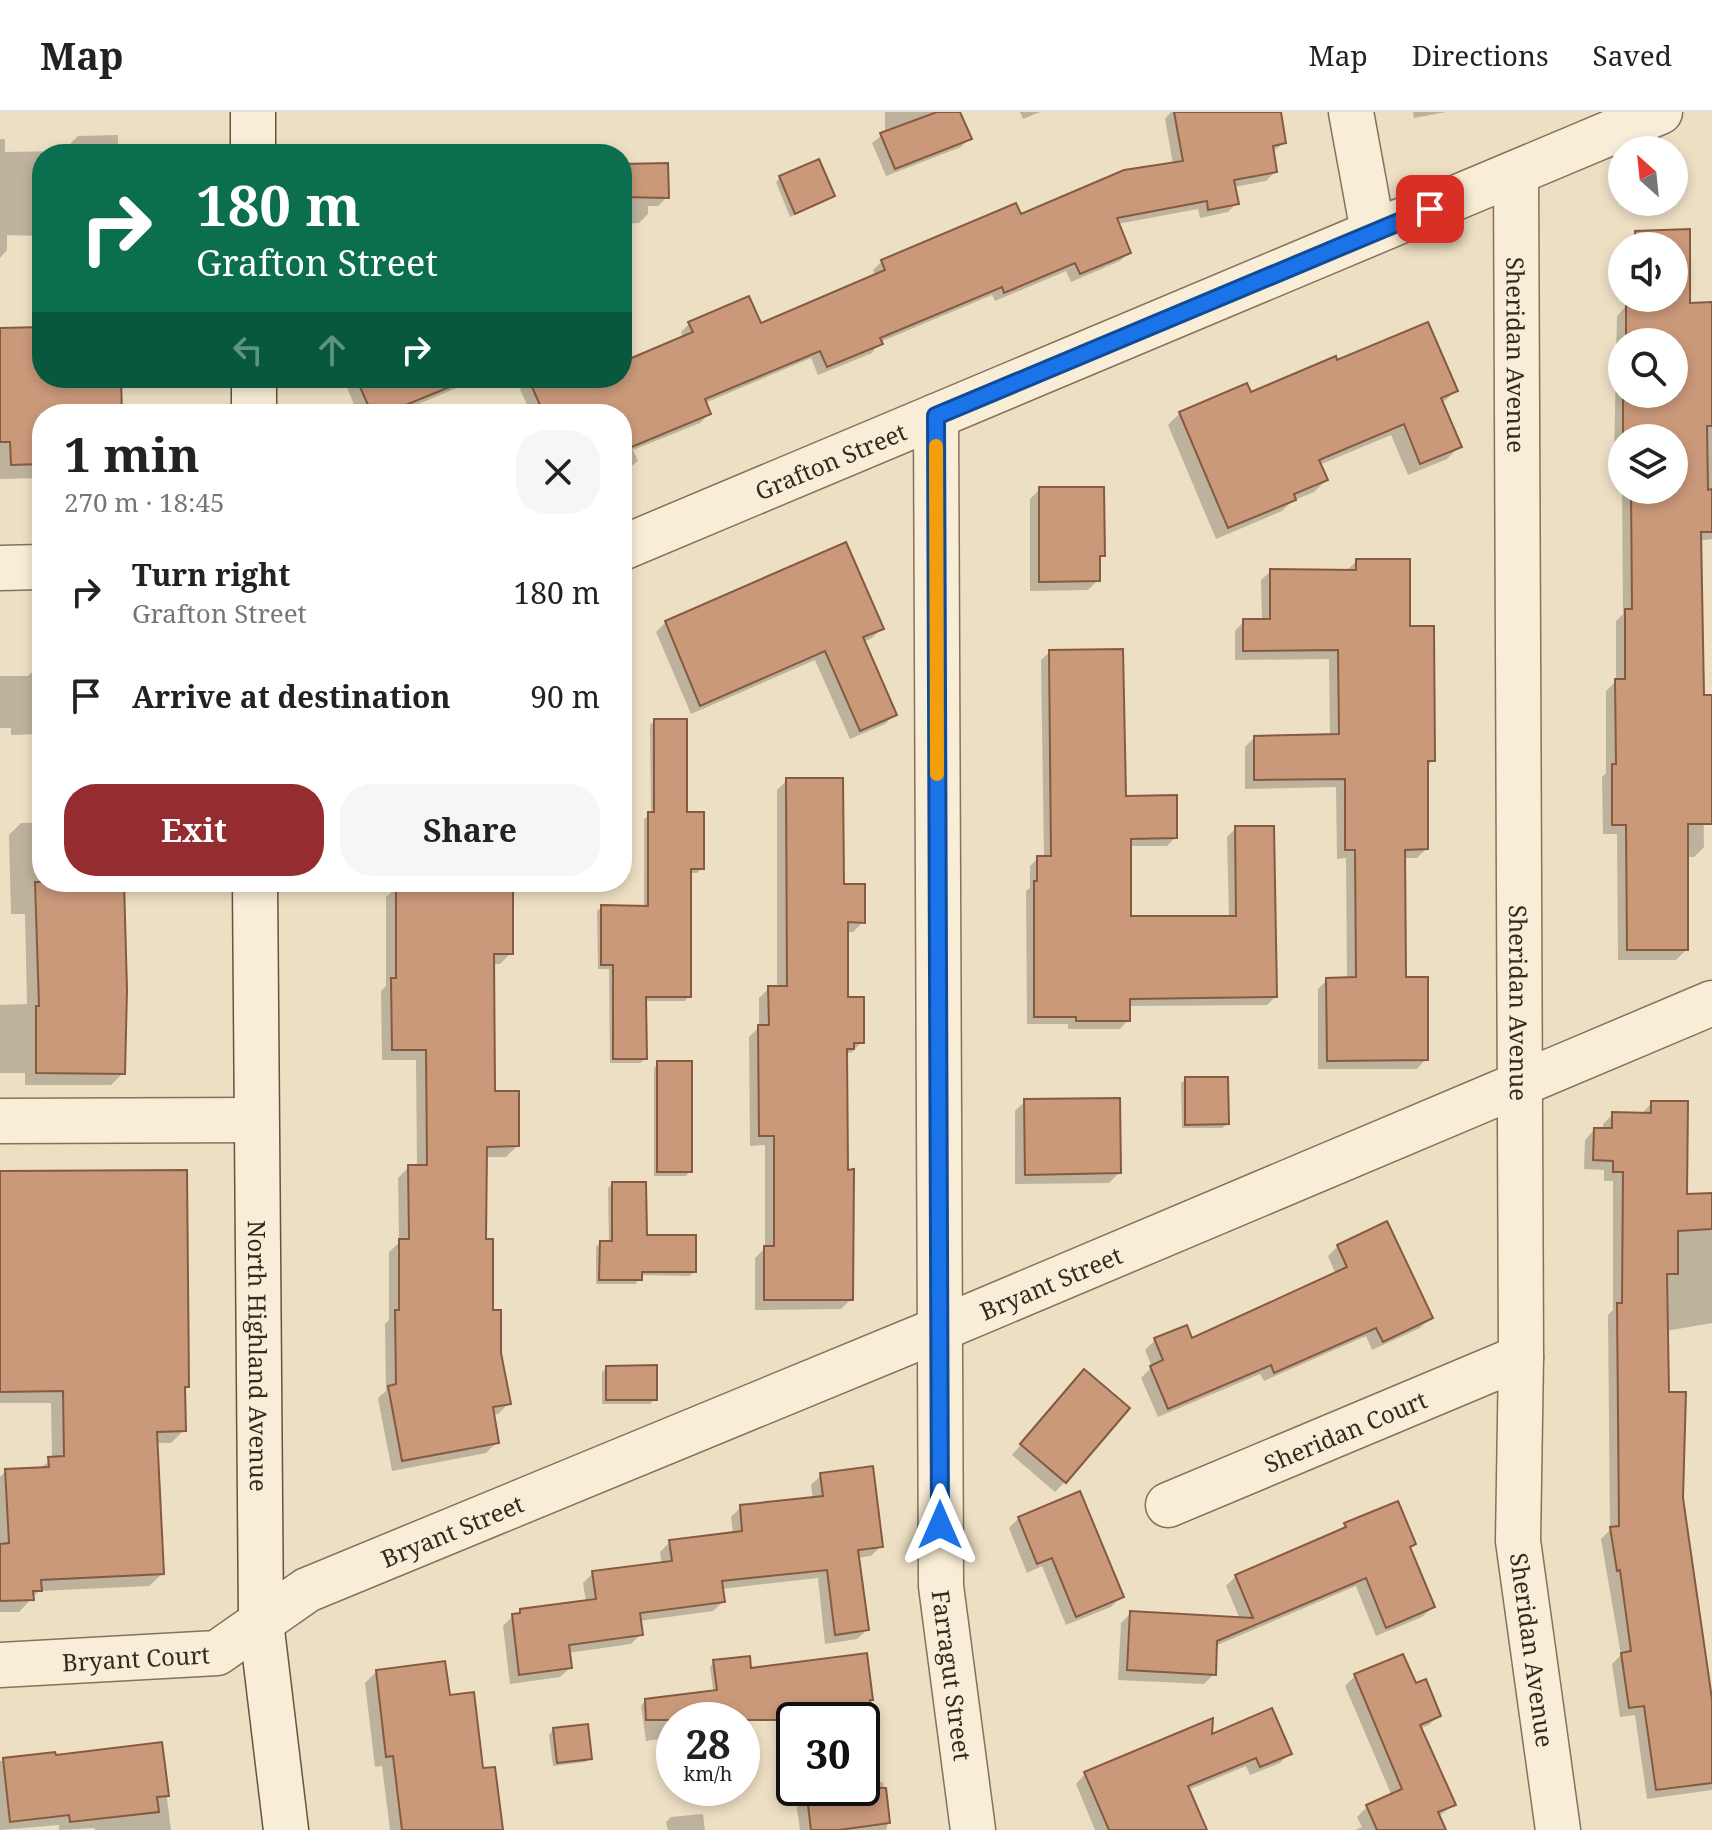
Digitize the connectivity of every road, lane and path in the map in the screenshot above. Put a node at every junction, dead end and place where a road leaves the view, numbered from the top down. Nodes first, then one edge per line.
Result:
1 (253, 112) edge
2 (1351, 112) edge
3 (1660, 112) edge
4 (253, 144) edge
5 (1516, 173) junction
6 (1373, 232) junction
7 (936, 416) junction
8 (632, 544) edge
9 (32, 567) edge
10 (0, 568) edge
11 (255, 892) edge
12 (1712, 1003) edge
13 (1520, 1085) junction
14 (256, 1120) junction
15 (0, 1121) edge
16 (940, 1329) junction
17 (1521, 1357) junction
18 (1168, 1505) dead end
19 (261, 1622) junction
20 (0, 1665) edge
21 (286, 1830) edge
22 (973, 1830) edge
23 (1558, 1830) edge

1 - 4 street
2 - 6 street
3 - 5 street, Grafton Street
5 - 6 street, Grafton Street
5 - 13 street, Sheridan Avenue
6 - 7 street, Grafton Street
7 - 8 street, Grafton Street
7 - 16 street, Farragut Street
9 - 10 street
11 - 14 street, North Highland Avenue
12 - 13 street, Bryant Street
13 - 16 street, Bryant Street
13 - 17 street, Sheridan Avenue
14 - 15 street
14 - 19 street, North Highland Avenue
16 - 19 street, Bryant Street
16 - 22 street, Farragut Street
17 - 18 street, Sheridan Court
17 - 23 street, Sheridan Avenue
19 - 20 street, Bryant Court
19 - 21 street, North Highland Avenue

